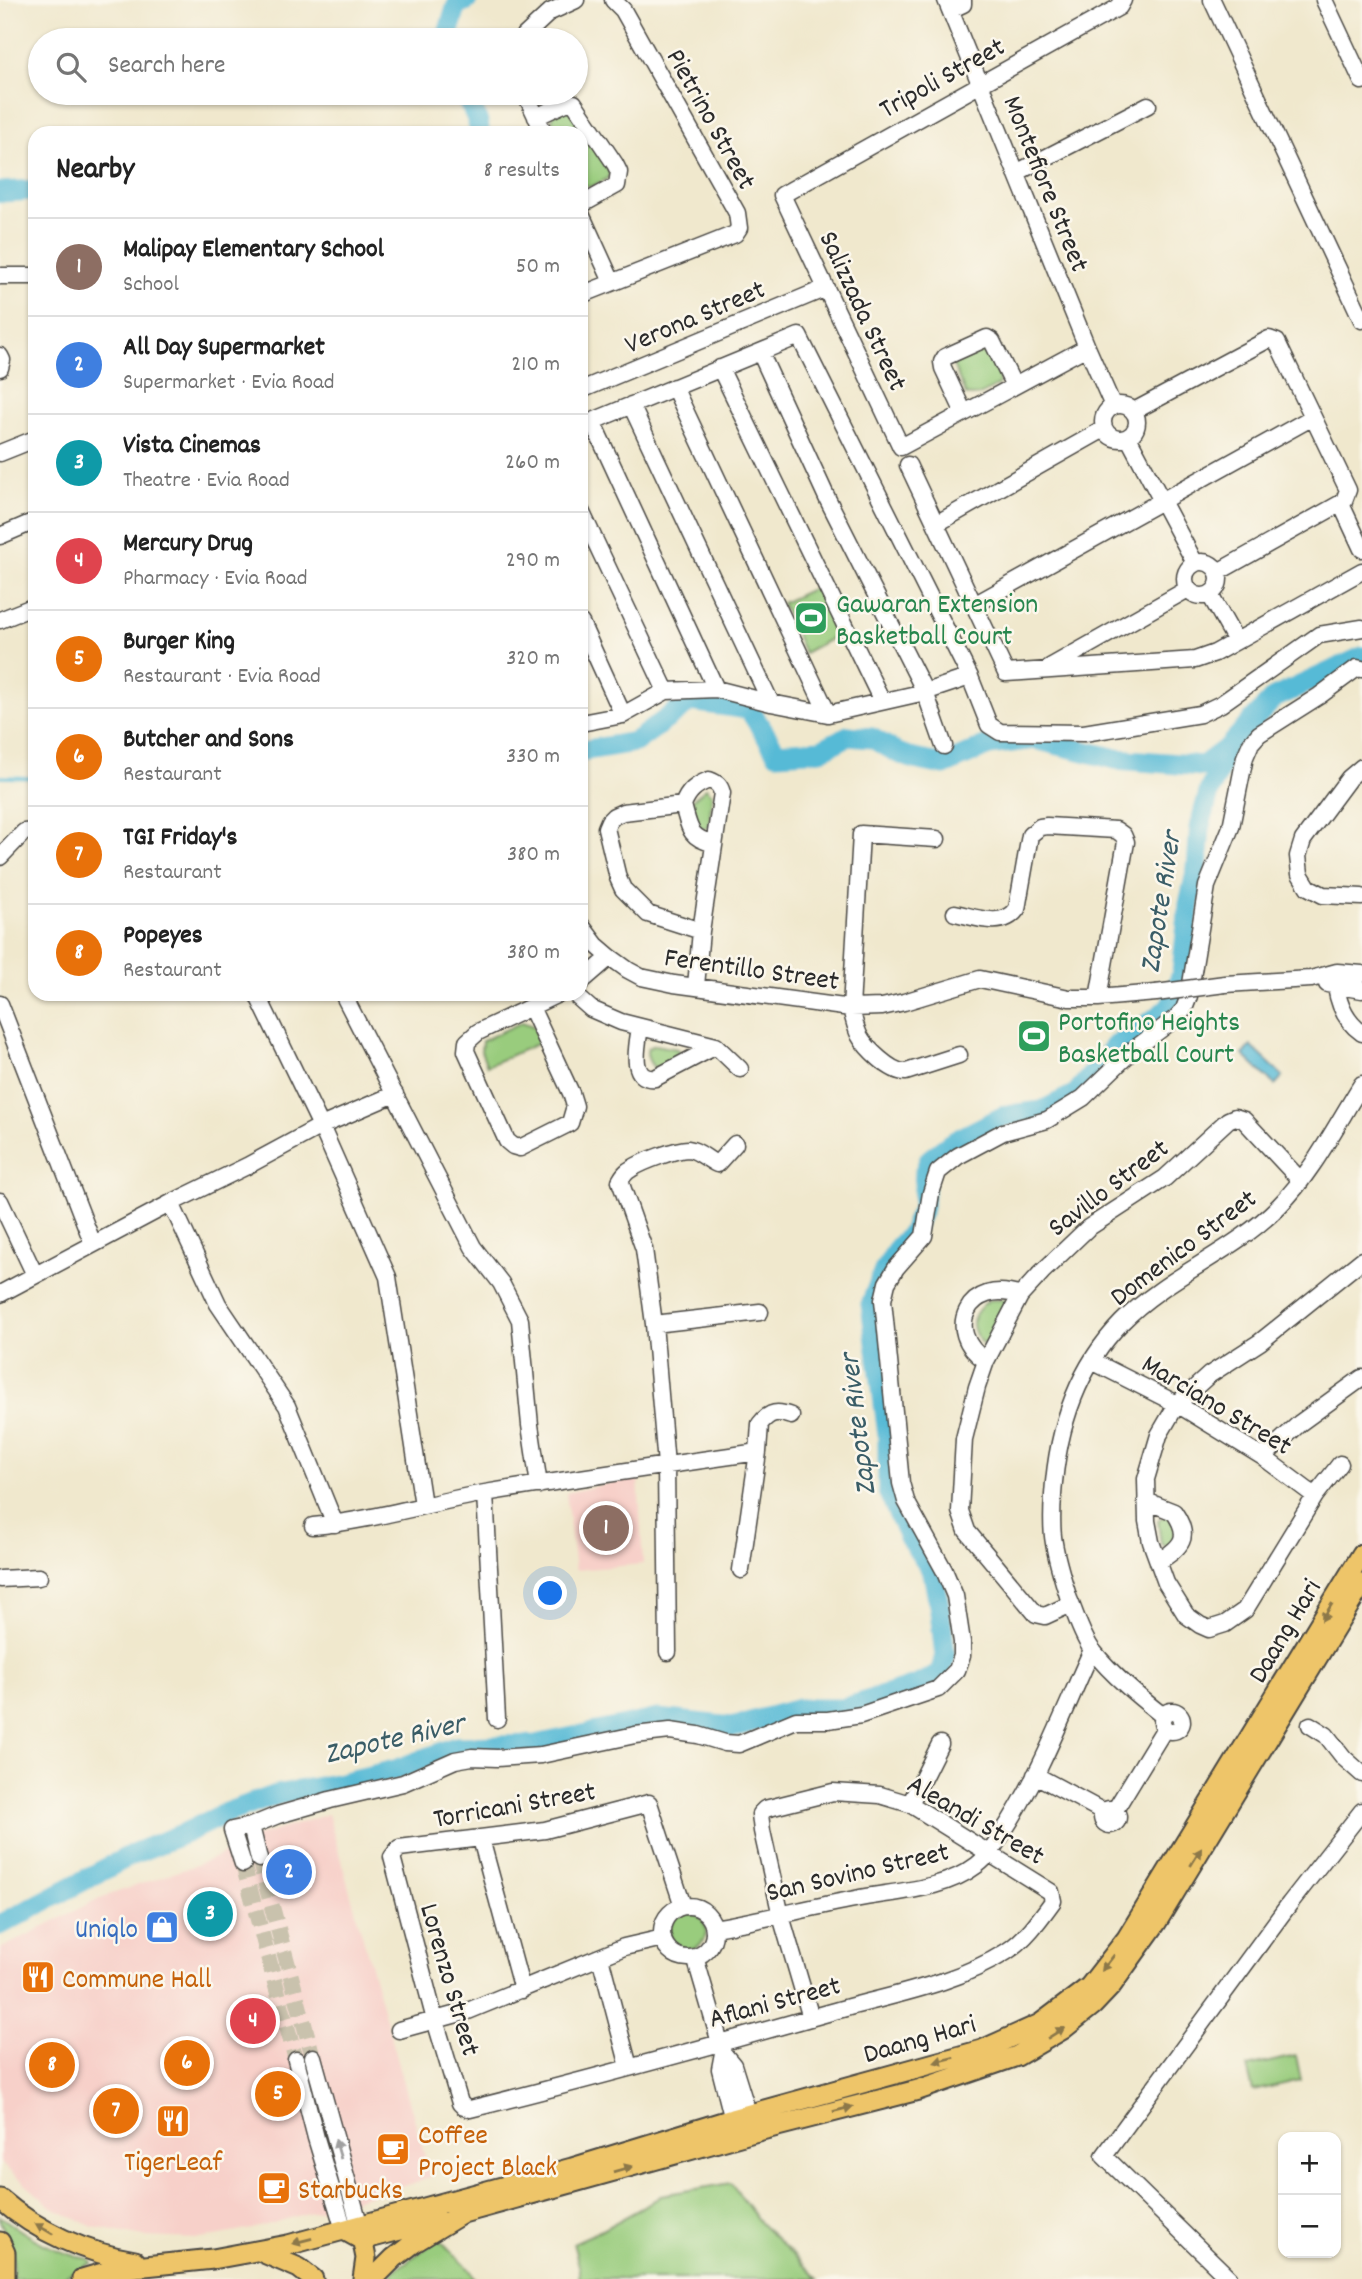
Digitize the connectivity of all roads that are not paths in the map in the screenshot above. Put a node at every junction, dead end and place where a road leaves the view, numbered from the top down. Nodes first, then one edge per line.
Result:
1 (576, 0) edge
2 (613, 0) edge
3 (1123, 0) edge
4 (1212, 0) edge
5 (1324, 0) edge
6 (958, 3) edge
7 (533, 28) edge
8 (1362, 81) edge
9 (979, 84) junction
10 (530, 105) edge
11 (562, 105) edge
12 (576, 105) edge
13 (1148, 105) dead end
14 (536, 117) junction
15 (540, 126) edge
16 (1016, 173) junction
17 (782, 195) joint
18 (588, 201) edge
19 (588, 229) edge
20 (0, 276) edge
21 (28, 276) edge
22 (612, 282) junction
23 (826, 288) junction
24 (588, 292) edge
25 (1362, 320) edge
26 (1087, 347) junction
27 (760, 352) junction
28 (0, 356) edge
29 (0, 368) edge
30 (720, 368) junction
31 (1014, 386) junction
32 (588, 387) edge
33 (674, 387) junction
34 (631, 405) junction
35 (1113, 406) junction
36 (1134, 411) junction
37 (964, 413) junction
38 (1313, 417) junction
39 (588, 423) edge
40 (588, 425) edge
41 (1104, 429) junction
42 (1128, 437) junction
43 (28, 442) edge
44 (0, 453) edge
45 (908, 466) dead end
46 (1161, 500) junction
47 (1343, 502) junction
48 (28, 524) edge
49 (936, 524) junction
50 (588, 526) edge
51 (0, 536) edge
52 (1362, 549) edge
53 (1195, 563) junction
54 (1362, 571) edge
55 (1218, 572) junction
56 (1188, 589) junction
57 (1210, 595) junction
58 (974, 605) junction
59 (28, 609) edge
60 (0, 620) edge
61 (1362, 628) edge
62 (588, 638) edge
63 (1236, 642) junction
64 (1071, 662) junction
65 (1362, 669) edge
66 (970, 677) junction
67 (716, 689) junction
68 (666, 691) junction
69 (925, 692) junction
70 (882, 701) junction
71 (771, 703) junction
72 (828, 714) junction
73 (623, 715) junction
74 (588, 722) edge
75 (944, 746) dead end
76 (1362, 767) edge
77 (683, 805) junction
78 (28, 832) edge
79 (937, 839) dead end
80 (713, 843) junction
81 (0, 857) edge
82 (1362, 897) edge
83 (955, 913) dead end
84 (701, 931) junction
85 (588, 934) edge
86 (610, 957) junction
87 (1362, 974) edge
88 (588, 976) edge
89 (1311, 979) junction
90 (696, 986) junction
91 (1336, 987) junction
92 (1362, 989) edge
93 (1098, 998) junction
94 (260, 1001) edge
95 (347, 1001) edge
96 (543, 1001) edge
97 (581, 1001) edge
98 (0, 1004) edge
99 (531, 1007) junction
100 (851, 1008) junction
101 (640, 1027) junction
102 (1362, 1033) edge
103 (716, 1046) junction
104 (959, 1055) dead end
105 (740, 1069) dead end
106 (1362, 1084) edge
107 (395, 1094) junction
108 (321, 1126) junction
109 (735, 1144) dead end
110 (1301, 1181) junction
111 (0, 1201) edge
112 (171, 1203) junction
113 (93, 1244) junction
114 (1362, 1260) edge
115 (35, 1275) junction
116 (0, 1294) edge
117 (1020, 1296) junction
118 (760, 1312) dead end
119 (654, 1324) junction
120 (1092, 1360) junction
121 (986, 1361) junction
122 (1362, 1378) edge
123 (1177, 1404) junction
124 (791, 1416) dead end
125 (758, 1452) junction
126 (1263, 1458) junction
127 (1340, 1464) dead end
128 (666, 1465) junction
129 (539, 1485) junction
130 (485, 1493) junction
131 (1315, 1496) junction
132 (1146, 1501) junction
133 (423, 1505) junction
134 (335, 1524) junction
135 (313, 1526) dead end
136 (1362, 1554) edge
137 (1158, 1562) junction
138 (741, 1570) dead end
139 (40, 1577) dead end
140 (0, 1579) edge
141 (1362, 1584) edge
142 (1072, 1604) junction
143 (1092, 1650) junction
144 (668, 1652) dead end
145 (497, 1719) dead end
146 (1310, 1725) dead end
147 (940, 1744) dead end
148 (1362, 1774) edge
149 (1035, 1775) junction
150 (910, 1804) junction
151 (1362, 1811) edge
152 (251, 1826) junction
153 (481, 1839) junction
154 (989, 1853) junction
155 (392, 1857) joint
156 (260, 1859) tunnel mouth
157 (243, 1864) tunnel mouth
158 (1047, 1888) joint
159 (683, 1906) junction
160 (781, 1916) junction
161 (714, 1928) junction
162 (663, 1938) junction
163 (600, 1957) junction
164 (695, 1957) junction
165 (522, 1990) junction
166 (811, 2018) junction
167 (435, 2020) junction
168 (399, 2030) dead end
169 (722, 2048) junction
170 (313, 2057) tunnel mouth
171 (296, 2060) tunnel mouth
172 (629, 2067) junction
173 (470, 2109) joint
174 (743, 2126) junction
175 (0, 2199) edge
176 (463, 2213) junction
177 (356, 2232) junction
178 (0, 2242) edge
179 (259, 2251) junction
180 (157, 2263) junction
181 (5, 2279) edge
182 (82, 2279) edge
183 (313, 2279) edge
184 (363, 2279) edge
185 (373, 2279) edge
186 (1230, 2279) edge

1 - 7 street
2 - 22 street, Pietrino Street
3 - 9 street, Tripoli Street
4 - 25 street
5 - 8 street
6 - 9 street, Montefiore Street
9 - 16 street, Montefiore Street
9 - 17 street, Tripoli Street
10 - 14 street
11 - 14 street
12 - 18 street
13 - 16 street
14 - 15 street
16 - 26 street, Montefiore Street
17 - 23 street, Salizzada Street
19 - 22 street
20 - 21 street
22 - 24 street
23 - 32 street, Verona Street
23 - 37 street, Salizzada Street
26 - 31 street
26 - 35 street, Montefiore Street
27 - 30 street
27 - 66 street
27 - 69 street
28 - 29 street
30 - 33 street
30 - 70 street
31 - 37 street
31 - 37 street
33 - 34 street
33 - 72 street
34 - 39 street
34 - 71 street
35 - 36 street
35 - 41 street
36 - 38 street
36 - 42 street
38 - 46 street
38 - 47 street
40 - 67 street
41 - 42 street
41 - 49 street
42 - 46 street
43 - 44 street
45 - 49 street
46 - 53 street
46 - 58 street
47 - 52 street
47 - 55 street
48 - 51 street
49 - 58 street
50 - 68 street
53 - 55 street
53 - 56 street
54 - 63 street
55 - 57 street
56 - 57 street
56 - 64 street
57 - 63 street
58 - 64 street
59 - 60 street
61 - 66 street
62 - 73 street
63 - 64 street
65 - 152 street
66 - 69 street
67 - 68 street
67 - 71 street
68 - 73 street
69 - 70 street
69 - 75 street
70 - 72 street
71 - 72 street
73 - 74 street
76 - 82 street
77 - 80 street
77 - 80 street
77 - 84 street
78 - 81 street
79 - 100 street
80 - 84 street
83 - 93 street
84 - 90 street
85 - 86 street, Ferentillo Street
86 - 88 street
86 - 90 street, Ferentillo Street
87 - 89 street
89 - 91 street
89 - 93 street, Ferentillo Street, bridge
90 - 100 street, Ferentillo Street
91 - 92 street
91 - 102 street
93 - 100 street, Ferentillo Street
94 - 108 street
95 - 107 street
96 - 99 street
97 - 101 street
98 - 113 street
99 - 99 street
100 - 104 street
101 - 103 street
101 - 103 street
103 - 105 street
106 - 110 street, Domenico Street
107 - 108 street
107 - 129 street
108 - 112 street
108 - 133 street
109 - 119 street
110 - 117 street, Savillo Street
110 - 120 street, Domenico Street
111 - 115 street
112 - 113 street
112 - 134 street
113 - 115 street
114 - 123 street
115 - 116 street
117 - 121 street, Savillo Street
117 - 121 street
118 - 119 street
119 - 128 street
120 - 123 street, Marciano Street
120 - 142 street, Domenico Street
121 - 142 street, Savillo Street
122 - 126 street
123 - 126 street, Marciano Street
123 - 132 street
124 - 125 street
125 - 128 street
125 - 138 street
126 - 131 street, Marciano Street
127 - 131 street
128 - 129 street
128 - 144 street
129 - 130 street
130 - 133 street
130 - 145 street
131 - 137 street
132 - 137 street
132 - 137 street
133 - 134 street
134 - 135 street
136 -> 174 main road, Daang Hari
139 - 140 street
174 -> 141 main road, Daang Hari
142 - 143 street, Domenico Street
143 - 149 street, San Sovino Street
143 - 149 street, Domenico Street
146 - 148 street
147 - 150 street
149 - 154 street, San Sovino Street
150 - 154 street, Aleandi Street
150 - 160 street, Aleandi Street
151 - 186 street
152 - 156 street
152 - 157 street
153 - 155 street, Torricani Street
153 - 159 street, Torricani Street
153 - 165 street
154 - 158 street, Aleandi Street
154 - 160 street, San Sovino Street
155 - 167 street, Lorenzo Street
158 - 166 street, Aflani Street
159 - 161 street
159 - 162 street
160 - 161 street, San Sovino Street
160 - 166 street, Aleandi Street
161 - 164 street
162 - 163 street
162 - 164 street
163 - 165 street
163 - 172 street
164 - 169 street
165 - 167 street
166 - 169 street, Aflani Street
167 - 168 street
167 - 173 street, Lorenzo Street
169 - 172 street, Aflani Street
169 - 174 street
177 -> 170 street
171 - 177 street
172 - 173 street, Aflani Street
176 -> 174 main road, Daang Hari
174 - 177 main road, Daang Hari
180 -> 175 main road
176 - 177 main road
176 - 185 main road, Daang Hari
177 -> 179 main road, Daang Hari
177 - 184 main road
178 - 181 main road
179 - 180 main road, Daang Hari
179 - 183 main road
180 - 182 main road

